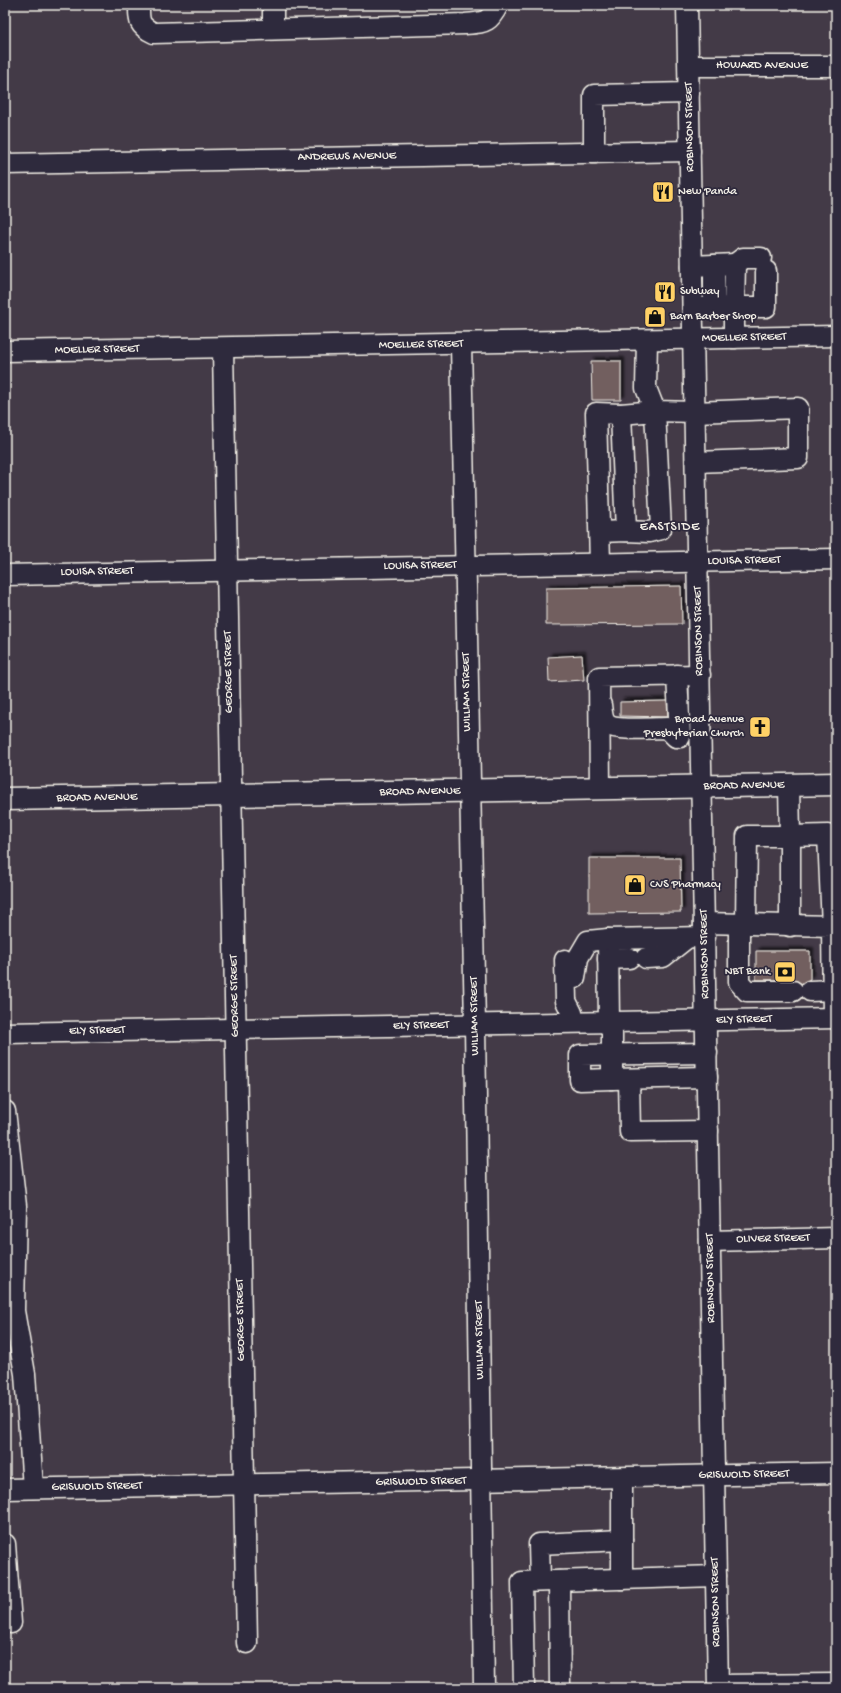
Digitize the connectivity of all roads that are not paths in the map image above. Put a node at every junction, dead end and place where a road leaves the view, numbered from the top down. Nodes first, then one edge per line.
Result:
1 (139, 5) edge
2 (273, 5) edge
3 (498, 5) edge
4 (687, 5) edge
5 (273, 29) junction
6 (688, 66) junction
7 (836, 66) edge
8 (689, 93) junction
9 (690, 151) junction
10 (594, 153) junction
11 (5, 164) edge
12 (735, 264) junction
13 (714, 265) junction
14 (692, 266) junction
15 (693, 308) junction
16 (714, 308) junction
17 (734, 308) junction
18 (836, 336) edge
19 (734, 338) junction
20 (694, 339) junction
21 (647, 340) junction
22 (461, 344) junction
23 (222, 348) junction
24 (5, 351) edge
25 (655, 411) junction
26 (695, 412) junction
27 (621, 414) junction
28 (696, 462) junction
29 (626, 531) junction
30 (600, 532) junction
31 (649, 532) junction
32 (836, 559) edge
33 (649, 562) junction
34 (698, 562) junction
35 (600, 563) junction
36 (464, 565) junction
37 (227, 569) junction
38 (5, 575) edge
39 (677, 675) junction
40 (700, 675) junction
41 (599, 691) junction
42 (701, 736) junction
43 (678, 737) junction
44 (599, 741) junction
45 (836, 784) edge
46 (789, 785) junction
47 (702, 786) junction
48 (600, 788) junction
49 (469, 791) junction
50 (231, 795) junction
51 (5, 800) edge
52 (832, 835) edge
53 (790, 836) junction
54 (742, 924) junction
55 (790, 926) junction
56 (832, 926) junction
57 (699, 933) junction
58 (608, 939) junction
59 (588, 941) junction
60 (608, 959) junction
61 (834, 982) edge
62 (573, 1018) junction
63 (835, 1018) edge
64 (706, 1020) junction
65 (609, 1022) junction
66 (475, 1025) junction
67 (235, 1029) junction
68 (5, 1033) edge
69 (707, 1053) junction
70 (612, 1054) junction
71 (707, 1078) junction
72 (620, 1079) junction
73 (5, 1111) edge
74 (708, 1131) junction
75 (836, 1238) edge
76 (710, 1241) junction
77 (836, 1473) edge
78 (714, 1476) junction
79 (622, 1478) junction
80 (482, 1481) junction
81 (244, 1485) junction
82 (33, 1488) junction
83 (5, 1489) edge
84 (622, 1540) junction
85 (5, 1544) edge
86 (716, 1576) junction
87 (622, 1579) junction
88 (549, 1581) junction
89 (11, 1623) dead end
90 (247, 1643) dead end
91 (836, 1684) edge
92 (718, 1687) edge
93 (484, 1688) edge
94 (524, 1688) edge
95 (560, 1688) edge

1 - 5 street
2 - 5 street
3 - 5 street
4 - 6 street, ROBINSON STREET
6 - 7 street, HOWARD AVENUE
6 - 8 street, ROBINSON STREET
8 - 9 street, ROBINSON STREET
8 - 10 street
9 - 10 street, ANDREWS AVENUE
9 - 14 street, ROBINSON STREET
10 - 11 street, ANDREWS AVENUE
12 - 13 street
12 - 17 street
12 - 17 street
13 - 14 street
13 - 16 street
14 - 15 street, ROBINSON STREET
15 - 16 street
15 - 20 street, ROBINSON STREET
16 - 17 street
17 - 19 street
18 - 19 street, MOELLER STREET
19 - 20 street, MOELLER STREET
20 - 21 street, MOELLER STREET
20 - 26 street, ROBINSON STREET
21 - 22 street, MOELLER STREET
21 - 25 street
22 - 23 street, MOELLER STREET
22 - 36 street, WILLIAM STREET
23 - 24 street, MOELLER STREET
23 - 37 street, GEORGE STREET
25 - 26 street
25 - 27 street
25 - 31 street
26 - 28 street, ROBINSON STREET
26 - 28 street
27 - 29 street
27 - 30 street
28 - 34 street, ROBINSON STREET
29 - 30 street
29 - 31 street
30 - 35 street
31 - 33 street
32 - 34 street, LOUISA STREET
33 - 34 street, LOUISA STREET
33 - 35 street, LOUISA STREET
34 - 40 street, ROBINSON STREET
35 - 36 street, LOUISA STREET
36 - 37 street, LOUISA STREET
36 - 49 street, WILLIAM STREET
37 - 38 street, LOUISA STREET
37 - 50 street, GEORGE STREET
39 - 40 street
39 - 41 street
39 - 43 street
40 - 42 street, ROBINSON STREET
41 - 43 street
41 - 44 street
42 - 43 street
42 - 47 street, ROBINSON STREET
43 - 44 street
44 - 48 street
45 - 46 main road, BROAD AVENUE
46 - 47 main road, BROAD AVENUE
46 - 53 street
47 - 48 main road, BROAD AVENUE
47 - 57 street, ROBINSON STREET
48 - 49 main road, BROAD AVENUE
49 - 50 main road, BROAD AVENUE
49 - 66 street, WILLIAM STREET
50 - 51 main road, BROAD AVENUE
50 - 67 street, GEORGE STREET
52 - 53 street
52 - 56 street
53 - 54 street
53 - 55 street
54 - 55 street
54 - 57 street
54 - 61 street
55 - 56 street
56 - 61 street
57 - 58 street
57 - 60 street
57 - 64 street, ROBINSON STREET
58 - 59 street
58 - 60 street
59 - 62 street
59 - 62 street
60 - 65 street
61 - 63 street
62 - 65 street, ELY STREET
62 - 66 street, ELY STREET
63 - 64 street, ELY STREET
64 - 65 street, ELY STREET
64 - 69 street, ROBINSON STREET
65 - 70 street
66 - 67 street, ELY STREET
66 - 80 street, WILLIAM STREET
67 - 68 street, ELY STREET
67 - 81 street, GEORGE STREET
69 - 70 street
69 - 71 street, ROBINSON STREET
70 - 72 street
70 - 72 street
71 - 72 street
71 - 74 street, ROBINSON STREET
72 - 74 street
73 - 82 street
74 - 76 street, ROBINSON STREET
75 - 76 street, OLIVER STREET
76 - 78 street, ROBINSON STREET
77 - 78 street, GRISWOLD STREET
78 - 79 street, GRISWOLD STREET
78 - 86 street, ROBINSON STREET
79 - 80 street, GRISWOLD STREET
79 - 84 street
80 - 81 street, GRISWOLD STREET
80 - 93 street, WILLIAM STREET
81 - 82 street, GRISWOLD STREET
81 - 90 street, GEORGE STREET
82 - 83 street, GRISWOLD STREET
84 - 87 street
84 - 88 street
85 - 89 street
86 - 87 street
86 - 92 street, ROBINSON STREET
87 - 88 street
88 - 94 street
88 - 95 street
91 - 92 street

